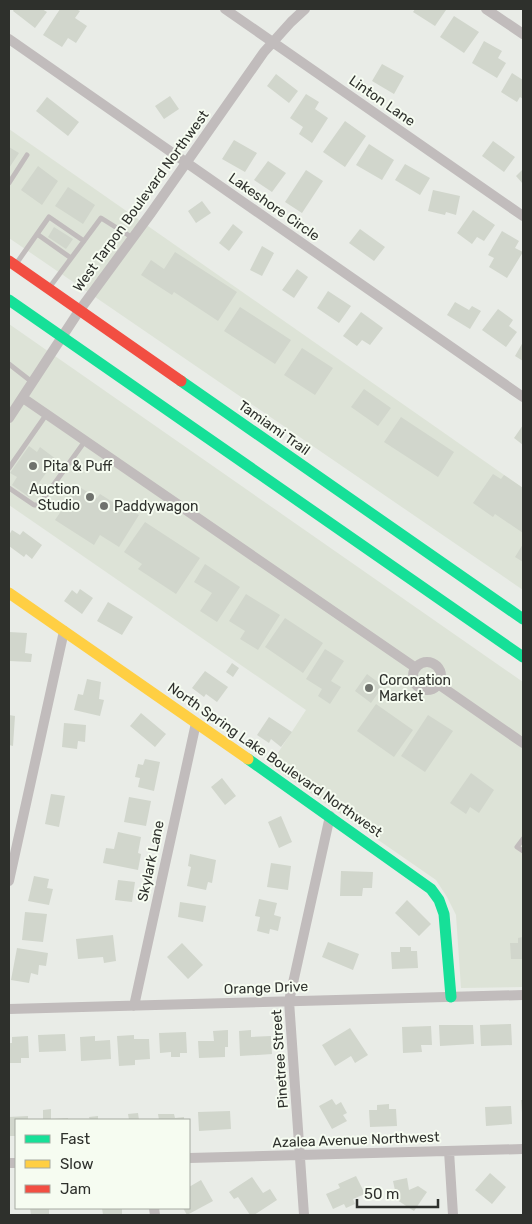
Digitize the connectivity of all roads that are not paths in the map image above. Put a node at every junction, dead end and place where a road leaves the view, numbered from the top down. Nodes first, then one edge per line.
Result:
1 (225, 9) edge
2 (305, 9) edge
3 (486, 9) edge
4 (523, 34) edge
5 (9, 39) edge
6 (272, 41) junction
7 (27, 155) dead end
8 (186, 163) junction
9 (9, 183) edge
10 (523, 216) edge
11 (37, 234) junction
12 (133, 238) junction
13 (84, 241) junction
14 (71, 258) junction
15 (12, 264) edge
16 (48, 289) junction
17 (9, 300) edge
18 (79, 311) junction
19 (63, 338) junction
20 (9, 364) edge
21 (33, 382) junction
22 (523, 397) edge
23 (22, 398) junction
24 (46, 414) junction
25 (9, 418) edge
26 (85, 441) junction
27 (9, 468) edge
28 (9, 488) edge
29 (9, 593) edge
30 (523, 619) edge
31 (64, 631) junction
32 (507, 646) junction
33 (523, 649) edge
34 (523, 657) edge
35 (416, 668) junction
36 (438, 684) junction
37 (196, 722) junction
38 (523, 743) edge
39 (330, 816) junction
40 (523, 839) edge
41 (523, 851) edge
42 (9, 881) edge
43 (523, 995) edge
44 (451, 997) junction
45 (289, 1002) junction
46 (134, 1006) junction
47 (9, 1009) edge
48 (523, 1149) edge
49 (449, 1151) junction
50 (300, 1155) junction
51 (190, 1158) edge
52 (304, 1215) edge
53 (453, 1215) edge

1 - 6 street, Linton Lane
2 - 6 street, West Tarpon Boulevard Northwest
3 - 4 street
5 - 8 street, Lakeshore Circle
6 - 8 street, West Tarpon Boulevard Northwest
6 - 10 street, Linton Lane
7 - 9 lane
8 - 12 street, West Tarpon Boulevard Northwest
8 - 22 street, Lakeshore Circle
11 - 13 lane
11 - 14 lane
11 - 15 lane
12 - 13 lane
12 - 18 street, West Tarpon Boulevard Northwest
13 - 14 lane
14 - 16 lane
15 - 16 main road, Tamiami Trail
16 - 18 main road, Tamiami Trail
17 - 19 main road
18 - 19 street, West Tarpon Boulevard Northwest
18 - 30 main road, Tamiami Trail
19 - 21 street, West Tarpon Boulevard Northwest
19 - 32 main road
20 - 21 lane
21 - 23 street, West Tarpon Boulevard Northwest
23 - 24 street
23 - 25 street, West Tarpon Boulevard Northwest
24 - 26 street
24 - 27 lane
26 - 28 lane
26 - 35 street
29 - 31 main road, North Spring Lake Boulevard Northwest
31 - 37 main road, North Spring Lake Boulevard Northwest
31 - 42 street
32 - 33 main road
32 - 34 main road
35 - 36 street
35 - 36 street
36 - 38 street
37 - 39 main road, North Spring Lake Boulevard Northwest
37 - 46 street, Skylark Lane
39 - 44 main road, North Spring Lake Boulevard Northwest
39 - 45 street, Pinetree Street
40 - 41 lane
43 - 44 street, Orange Drive
44 - 45 street, Orange Drive
45 - 46 street, Orange Drive
45 - 50 street, Pinetree Street
46 - 47 street, Orange Drive
48 - 49 street, Azalea Avenue Northwest
49 - 50 street, Azalea Avenue Northwest
49 - 53 street
50 - 51 street, Azalea Avenue Northwest
50 - 52 street, Pinetree Street

